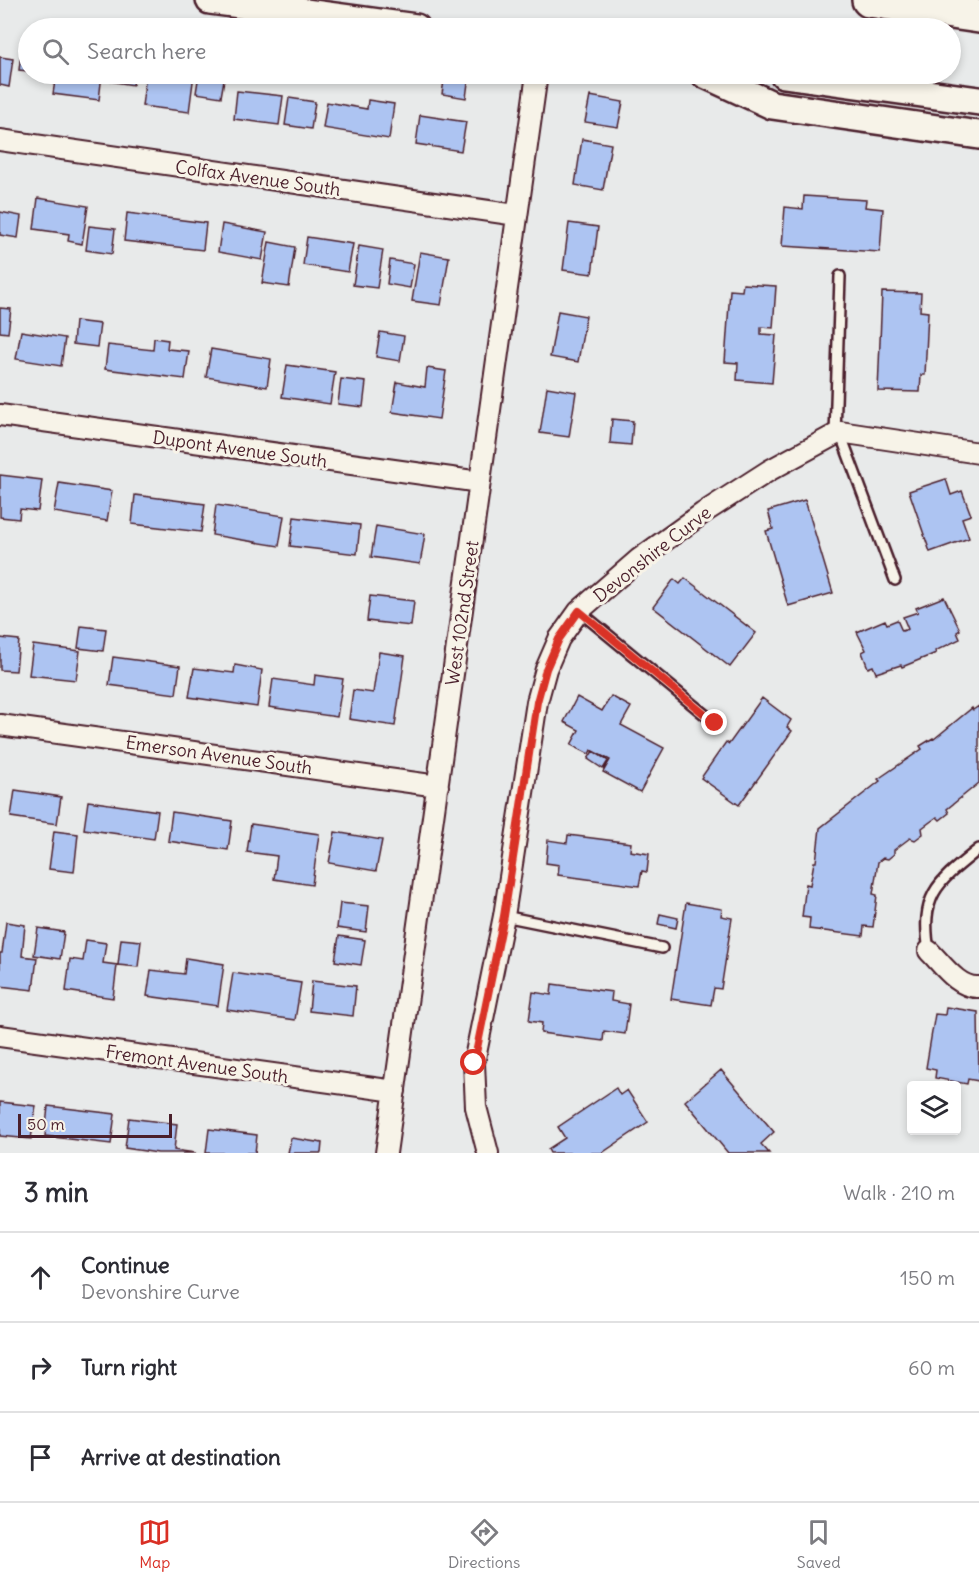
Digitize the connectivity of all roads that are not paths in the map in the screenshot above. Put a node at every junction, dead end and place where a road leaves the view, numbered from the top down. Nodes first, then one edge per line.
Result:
1 (210, 0) edge
2 (869, 0) edge
3 (979, 16) edge
4 (342, 18) edge
5 (536, 84) edge
6 (727, 84) edge
7 (856, 84) edge
8 (979, 101) edge
9 (979, 135) edge
10 (0, 140) edge
11 (517, 215) junction
12 (840, 276) dead end
13 (0, 415) edge
14 (837, 434) junction
15 (979, 453) edge
16 (480, 482) junction
17 (895, 580) dead end
18 (579, 611) junction
19 (715, 723) dead end
20 (0, 725) edge
21 (438, 786) junction
22 (979, 849) edge
23 (504, 916) junction
24 (662, 948) dead end
25 (929, 951) joint
26 (979, 987) edge
27 (0, 1036) edge
28 (395, 1091) junction
29 (386, 1153) edge
30 (488, 1153) edge

1 - 4 street
2 - 3 highway
5 - 11 street, West 102nd Street
6 - 9 street
7 - 8 street
10 - 11 street, Colfax Avenue South
11 - 16 street, West 102nd Street
12 - 14 lane
13 - 16 street, Dupont Avenue South
14 - 15 street
14 - 17 lane
14 - 18 street, Devonshire Curve
16 - 21 street, West 102nd Street
18 - 19 lane
18 - 23 street, Devonshire Curve
20 - 21 street, Emerson Avenue South
21 - 28 street, West 102nd Street
22 - 25 lane
23 - 24 lane
23 - 30 street, Devonshire Curve
25 - 26 street
27 - 28 street, Fremont Avenue South
28 - 29 street, West 102nd Street

